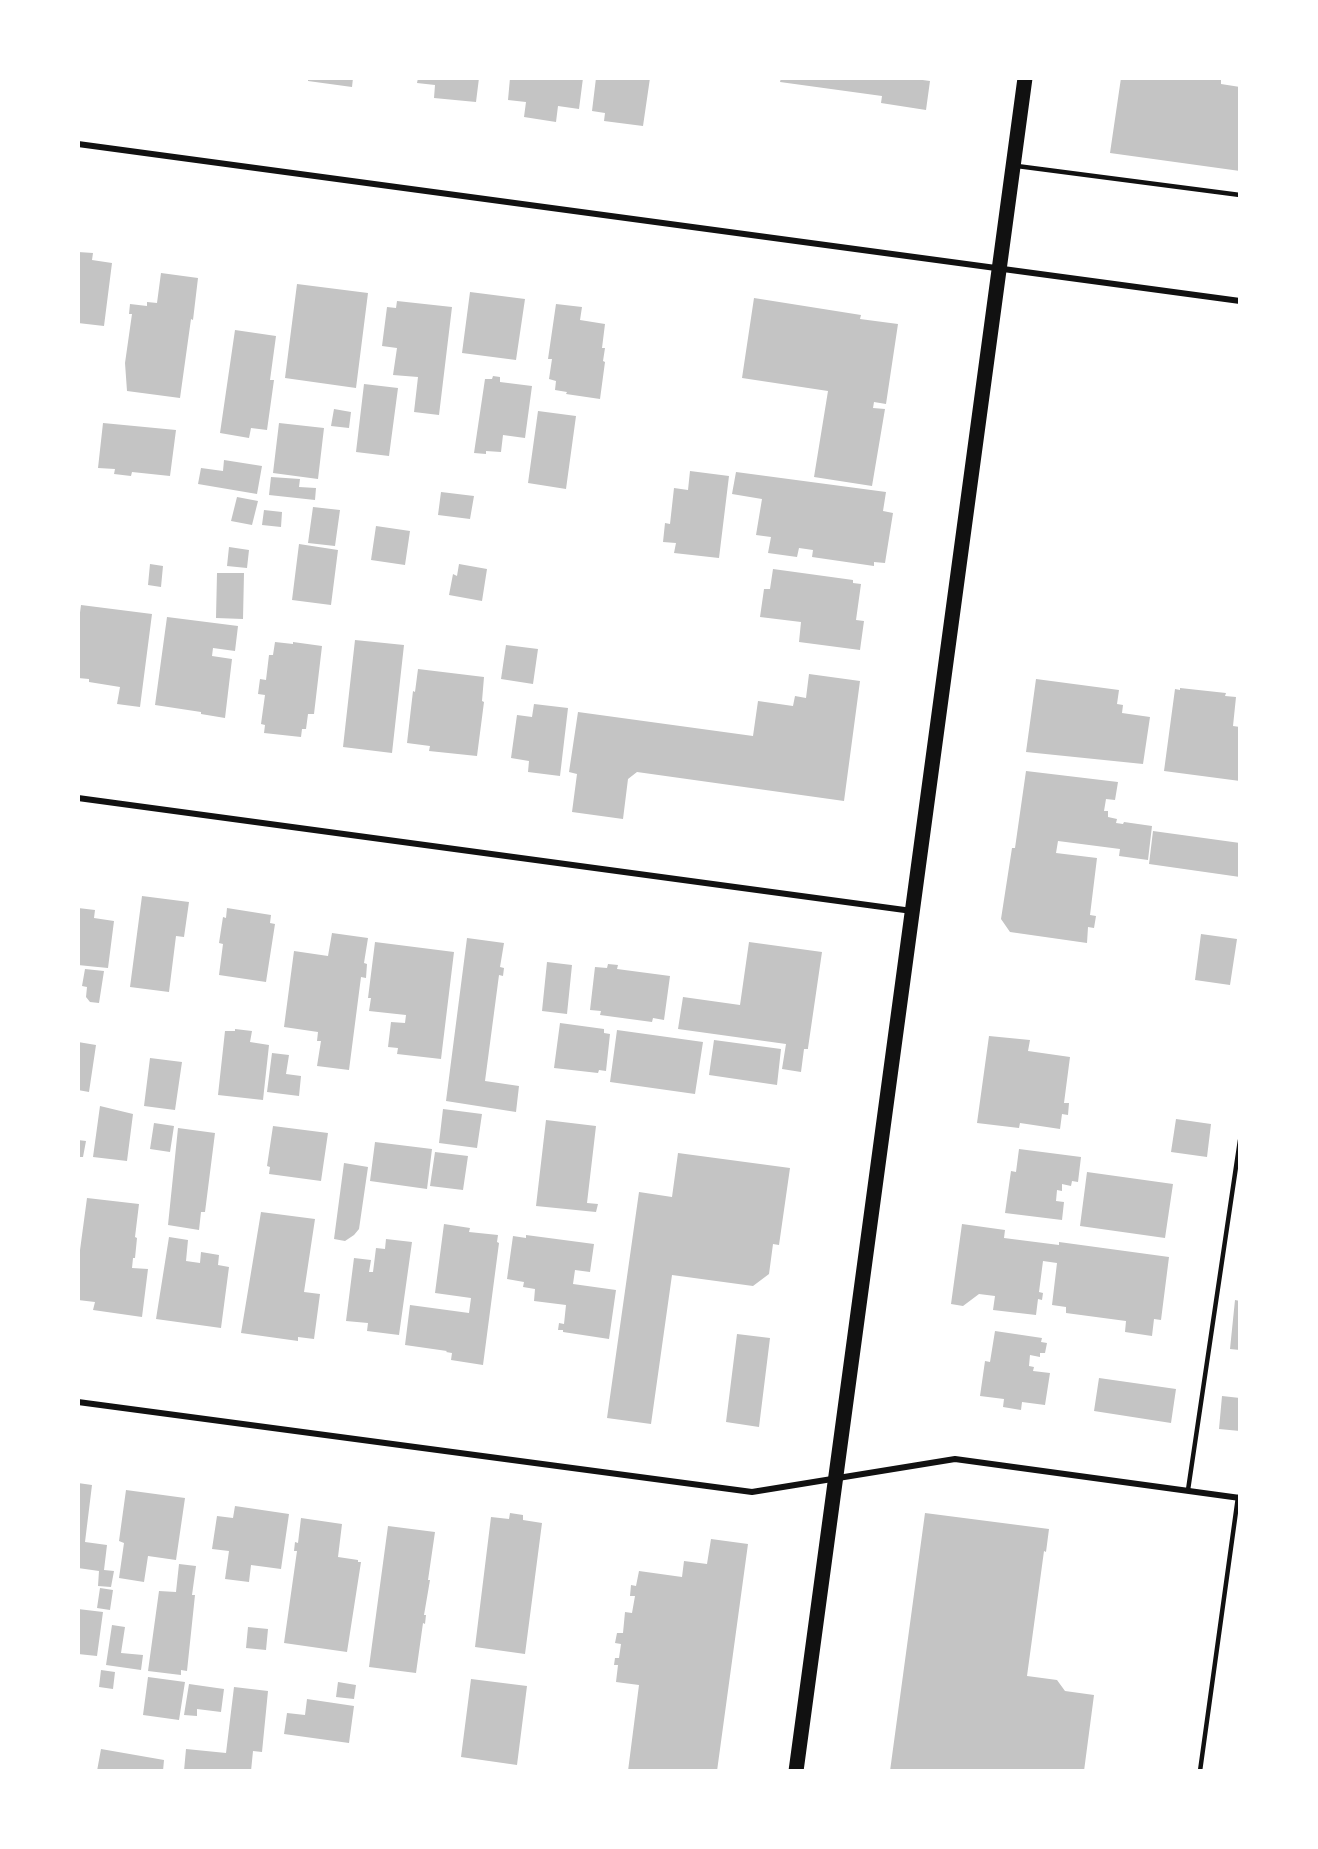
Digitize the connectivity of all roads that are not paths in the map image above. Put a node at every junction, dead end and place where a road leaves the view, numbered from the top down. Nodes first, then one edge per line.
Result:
1 (1025, 78) edge
2 (78, 144) edge
3 (1013, 165) junction
4 (1240, 195) edge
5 (999, 268) junction
6 (1240, 302) edge
7 (78, 798) edge
8 (912, 912) junction
9 (1240, 1140) edge
10 (78, 1402) edge
11 (836, 1479) junction
12 (1188, 1490) junction
13 (1239, 1498) edge
14 (796, 1771) edge
15 (1200, 1771) edge

1 - 3 main road
2 - 5 street
3 - 4 lane
3 - 5 main road
5 - 6 street
5 - 8 main road
7 - 8 street
8 - 11 main road
9 - 12 lane
10 - 11 street
11 - 12 street
11 - 14 main road
12 - 13 street
13 - 15 lane

